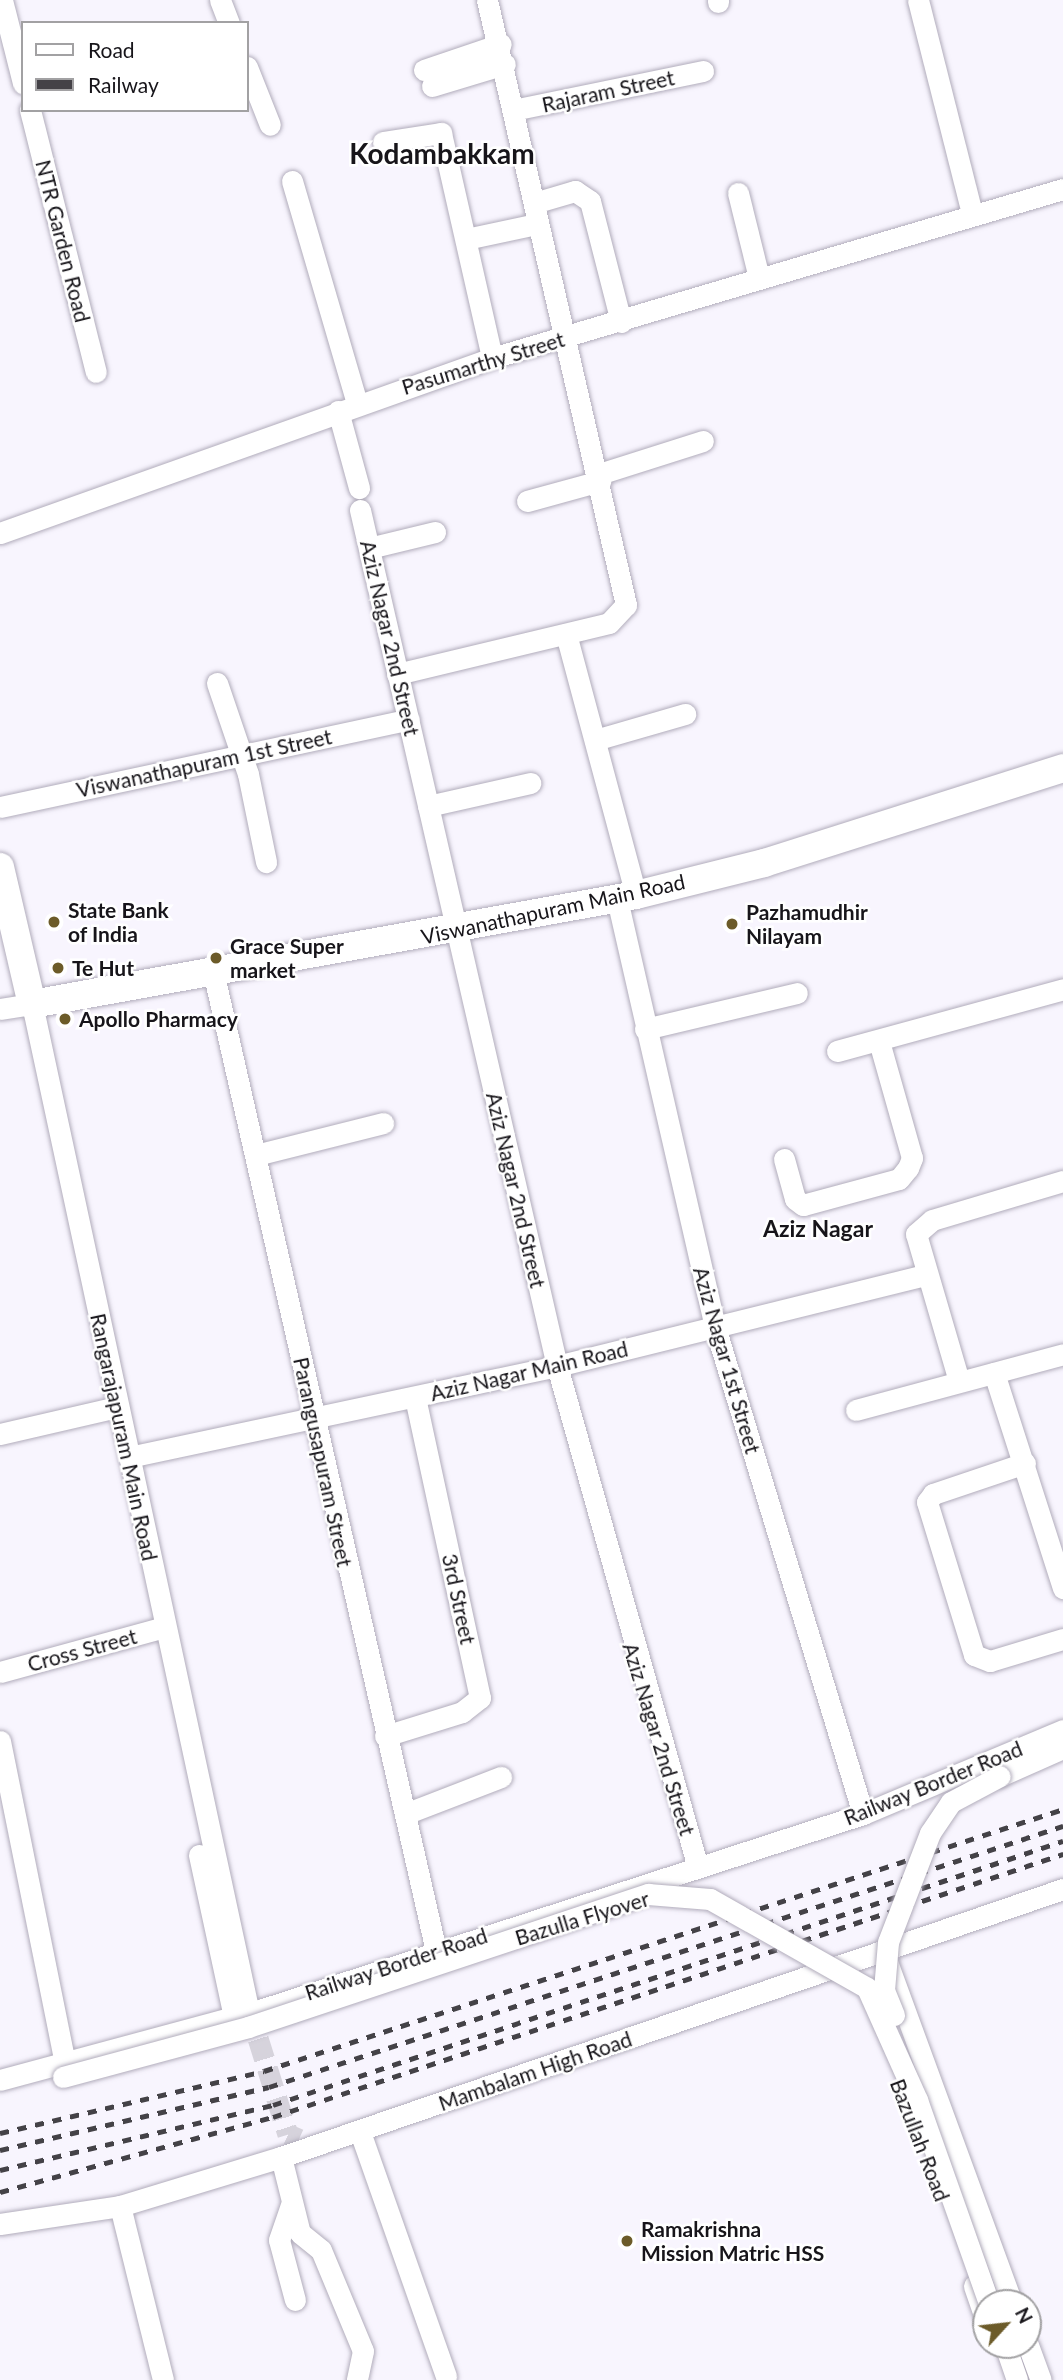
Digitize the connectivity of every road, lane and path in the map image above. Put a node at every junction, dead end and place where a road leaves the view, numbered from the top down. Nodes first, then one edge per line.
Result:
1 (2, 0) edge
2 (220, 0) edge
3 (487, 0) edge
4 (918, 0) edge
5 (228, 21) edge
6 (503, 54) junction
7 (248, 70) edge
8 (702, 71) dead end
9 (21, 75) edge
10 (428, 78) dead end
11 (513, 110) junction
12 (31, 112) edge
13 (270, 125) dead end
14 (383, 142) dead end
15 (292, 181) dead end
16 (1063, 189) edge
17 (738, 193) dead end
18 (535, 214) junction
19 (972, 214) junction
20 (466, 239) junction
21 (758, 274) junction
22 (621, 322) junction
23 (565, 338) junction
24 (492, 358) junction
25 (96, 372) dead end
26 (348, 407) junction
27 (702, 441) dead end
28 (599, 477) junction
29 (359, 488) dead end
30 (527, 501) dead end
31 (360, 510) dead end
32 (435, 532) dead end
33 (0, 533) edge
34 (369, 548) junction
35 (566, 634) junction
36 (397, 674) junction
37 (217, 683) dead end
38 (685, 713) dead end
39 (409, 719) junction
40 (595, 740) junction
41 (242, 754) junction
42 (1063, 768) edge
43 (530, 782) dead end
44 (428, 806) junction
45 (0, 807) edge
46 (266, 862) dead end
47 (0, 867) edge
48 (627, 897) junction
49 (457, 930) junction
50 (213, 971) junction
51 (1063, 989) edge
52 (797, 993) dead end
53 (32, 1004) junction
54 (0, 1009) edge
55 (645, 1029) junction
56 (879, 1041) junction
57 (837, 1051) dead end
58 (383, 1123) dead end
59 (260, 1154) junction
60 (785, 1159) dead end
61 (1063, 1181) edge
62 (926, 1275) junction
63 (715, 1327) junction
64 (1063, 1354) edge
65 (557, 1366) junction
66 (994, 1373) junction
67 (959, 1381) junction
68 (415, 1397) junction
69 (117, 1407) junction
70 (856, 1410) dead end
71 (312, 1416) junction
72 (0, 1434) edge
73 (129, 1457) junction
74 (1025, 1463) junction
75 (1063, 1588) edge
76 (164, 1628) junction
77 (1063, 1639) edge
78 (0, 1672) edge
79 (1063, 1730) edge
80 (385, 1736) junction
81 (0, 1741) edge
82 (1063, 1748) edge
83 (501, 1777) dead end
84 (405, 1814) junction
85 (863, 1815) junction
86 (697, 1864) junction
87 (1063, 1889) edge
88 (883, 1950) junction
89 (436, 1951) junction
90 (843, 1964) junction
91 (894, 1982) junction
92 (864, 2003) junction
93 (249, 2011) junction
94 (65, 2062) junction
95 (0, 2080) edge
96 (0, 2094) edge
97 (429, 2108) junction
98 (360, 2132) junction
99 (299, 2140) dead end
100 (281, 2157) junction
101 (291, 2204) junction
102 (120, 2206) junction
103 (0, 2224) edge
104 (324, 2257) junction
105 (286, 2265) junction
106 (975, 2289) edge
107 (984, 2289) edge
108 (998, 2289) edge
109 (1007, 2289) edge
110 (295, 2300) dead end
111 (1000, 2359) edge
112 (1009, 2359) edge
113 (1023, 2359) edge
114 (1033, 2359) edge
115 (446, 2376) dead end
116 (163, 2380) edge
117 (357, 2380) edge
118 (1007, 2380) edge
119 (1017, 2380) edge
120 (1031, 2380) edge
121 (1041, 2380) edge

1 - 9 street
2 - 5 street
3 - 6 street
4 - 19 street
6 - 10 street
6 - 11 street
7 - 13 street
8 - 11 street, Rajaram Street
11 - 18 street
12 - 25 street, NTR Garden Road
14 - 20 street
15 - 26 street
16 - 19 street, Pasumarthy Street
17 - 21 street
18 - 20 street
18 - 22 street
18 - 23 street
19 - 21 street, Pasumarthy Street
20 - 24 street
21 - 22 street, Pasumarthy Street
22 - 23 street, Pasumarthy Street
23 - 24 street, Pasumarthy Street
23 - 28 street
24 - 26 street, Pasumarthy Street
26 - 29 street
26 - 33 street, Pasumarthy Street
27 - 28 street
28 - 30 street
28 - 35 street
31 - 34 street, Aziz Nagar 2nd Street
32 - 34 street
34 - 36 street, Aziz Nagar 2nd Street
35 - 36 street
35 - 40 street, Aziz Nagar 1st Street
36 - 39 street, Aziz Nagar 2nd Street
37 - 41 street
38 - 40 street
39 - 41 street, Viswanathapuram 1st Street
39 - 44 street, Aziz Nagar 2nd Street
40 - 48 street, Aziz Nagar 1st Street
41 - 45 street, Viswanathapuram 1st Street
41 - 46 street
42 - 48 main road, Viswanathapuram Main Road
43 - 44 street
44 - 49 street, Aziz Nagar 2nd Street
47 - 53 main road, Rangarajapuram Main Road
48 - 49 main road, Viswanathapuram Main Road
48 - 55 street, Aziz Nagar 1st Street
49 - 50 main road, Viswanathapuram Main Road
49 - 65 street, Aziz Nagar 2nd Street
50 - 53 main road, Viswanathapuram Main Road
50 - 59 street, Parangusapuram Street
51 - 56 street
52 - 55 street
53 - 54 street
53 - 69 street, Rangarajapuram Main Road
55 - 63 street, Aziz Nagar 1st Street
56 - 57 street
56 - 60 street
58 - 59 street
59 - 71 street, Parangusapuram Street
61 - 62 street
62 - 63 street, Aziz Nagar Main Road
62 - 67 street
63 - 65 street, Aziz Nagar Main Road
63 - 85 street, Aziz Nagar 1st Street
64 - 66 street
65 - 68 street, Aziz Nagar Main Road
65 - 86 street, Aziz Nagar 2nd Street
66 - 67 street
66 - 74 street
67 - 70 street
68 - 71 street, Aziz Nagar Main Road
68 - 80 street, 3rd Street
69 - 72 street
69 - 73 street, Rangarajapuram Main Road
71 - 73 street, Aziz Nagar Main Road
71 - 80 street, Parangusapuram Street
73 - 76 street, Rangarajapuram Main Road
74 - 75 street
74 - 77 street
76 - 78 street, Cross Street
76 - 93 street, Rangarajapuram Main Road
79 - 85 street, Railway Border Road
80 - 84 street, Parangusapuram Street
81 - 94 street
82 - 108 street, bridge
83 - 84 street
84 - 89 street, Parangusapuram Street
85 - 86 street, Railway Border Road
86 - 89 street, Railway Border Road
87 - 88 street, Mambalam High Road
88 - 90 street, Mambalam High Road
88 - 91 street
89 - 93 street, Railway Border Road
90 - 92 street, Bazullah Road
90 - 97 street, Mambalam High Road
91 - 92 street
91 - 109 street
92 - 106 street, Bazullah Road
93 - 94 street, Railway Border Road
94 - 95 street, Railway Border Road
96 - 107 street, Bazulla Flyover, bridge
97 - 98 street, Mambalam High Road
97 - 99 street
98 - 100 street, Mambalam High Road
98 - 115 street
100 - 101 street
100 - 102 street, Mambalam High Road
101 - 104 street
101 - 105 street
102 - 103 street, Mambalam High Road
102 - 116 street
104 - 105 street
104 - 117 street
105 - 110 street
111 - 118 street
112 - 119 street
113 - 120 street
114 - 121 street

